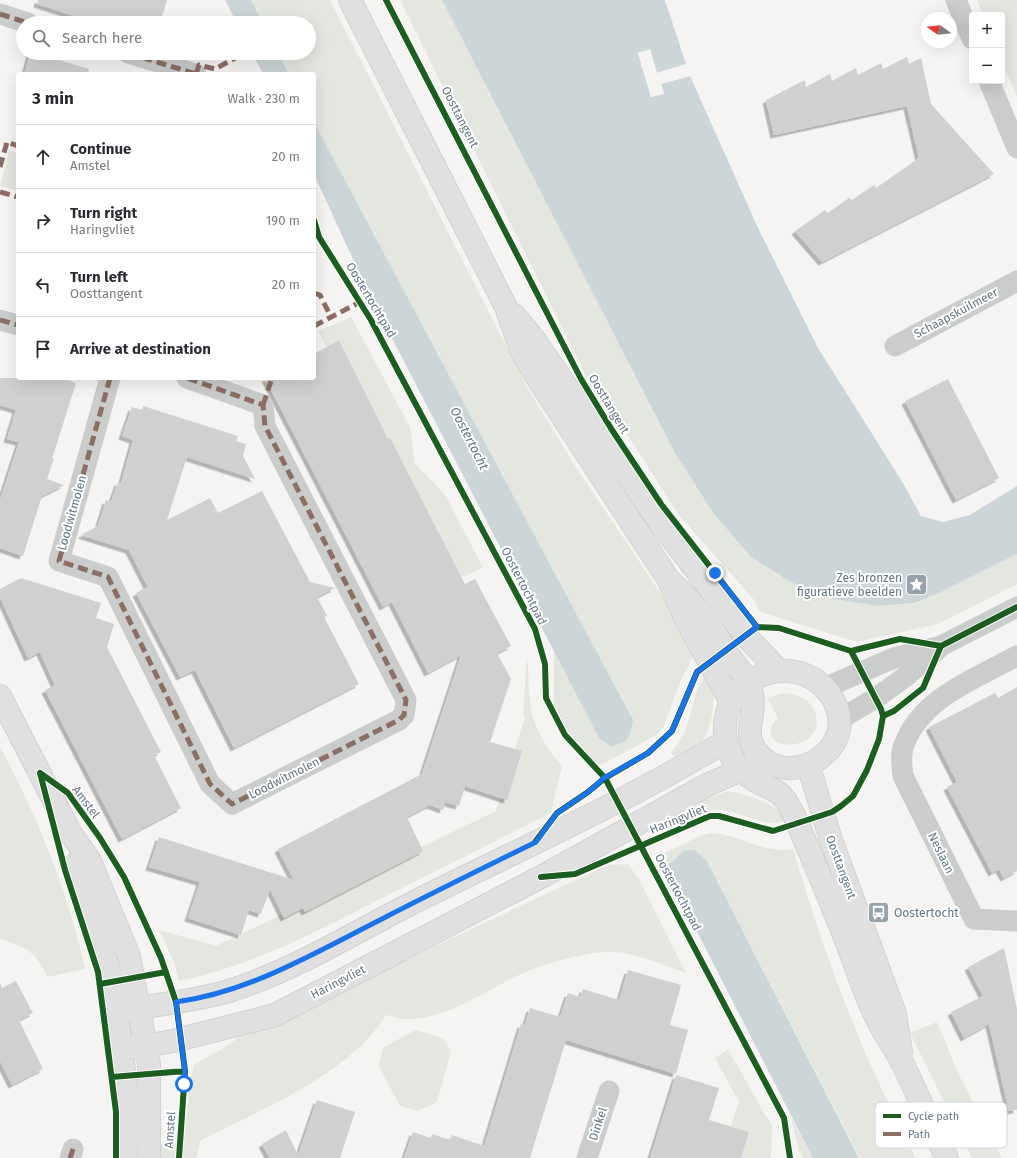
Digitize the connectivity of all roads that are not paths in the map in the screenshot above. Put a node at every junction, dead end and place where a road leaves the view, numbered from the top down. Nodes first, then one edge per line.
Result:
1 (350, 0) edge
2 (956, 0) edge
3 (0, 14) edge
4 (16, 19) edge
5 (969, 32) edge
6 (151, 60) edge
7 (190, 72) edge
8 (990, 84) edge
9 (1017, 148) edge
10 (1017, 281) edge
11 (506, 307) junction
12 (0, 320) edge
13 (16, 324) edge
14 (895, 346) dead end
15 (109, 380) edge
16 (193, 380) edge
17 (668, 579) junction
18 (1017, 608) edge
19 (941, 646) junction
20 (1017, 656) edge
21 (779, 670) junction
22 (748, 682) junction
23 (824, 688) junction
24 (0, 696) edge
25 (731, 702) junction
26 (840, 719) junction
27 (726, 741) junction
28 (764, 760) junction
29 (808, 764) junction
30 (741, 770) junction
31 (70, 834) junction
32 (1017, 921) edge
33 (138, 1008) junction
34 (117, 1012) junction
35 (146, 1046) junction
36 (122, 1050) junction
37 (902, 1061) junction
38 (609, 1091) dead end
39 (921, 1102) edge
40 (942, 1148) edge
41 (126, 1158) edge
42 (149, 1158) edge
43 (587, 1158) edge
44 (947, 1158) edge

1 - 11 main road, Oosttangent
2 - 5 street
3 - 4 street
6 - 7 street
8 - 9 street
10 - 14 street, Schaapskuilmeer
11 - 17 main road, Oosttangent
11 - 21 main road, Oosttangent
12 - 13 street
15 - 16 street, Loodwitmolen
17 - 22 main road, Oosttangent
17 - 25 main road, Oosttangent
18 - 19 street
19 - 23 street
19 - 26 street
20 - 32 street, Neslaan
21 - 22 main road
21 - 23 main road
22 - 25 main road
22 - 28 main road
23 - 26 main road
24 - 31 main road, Amstel
25 - 27 main road
26 - 29 main road
27 - 30 main road
27 - 33 main road
28 - 29 main road
28 - 30 main road, Haringvliet
29 - 37 main road, Oosttangent
30 - 35 main road, Haringvliet
30 - 37 main road, Oosttangent
31 - 33 main road, Amstel
31 - 34 main road, Amstel
33 - 34 main road
33 - 35 main road, Amstel
34 - 36 main road, Amstel
35 - 36 main road, Haringvliet
35 - 42 main road, Amstel
36 - 41 main road, Amstel
37 - 39 main road, Oosttangent
38 - 43 street, Dinkel
40 - 44 main road, Oosttangent

